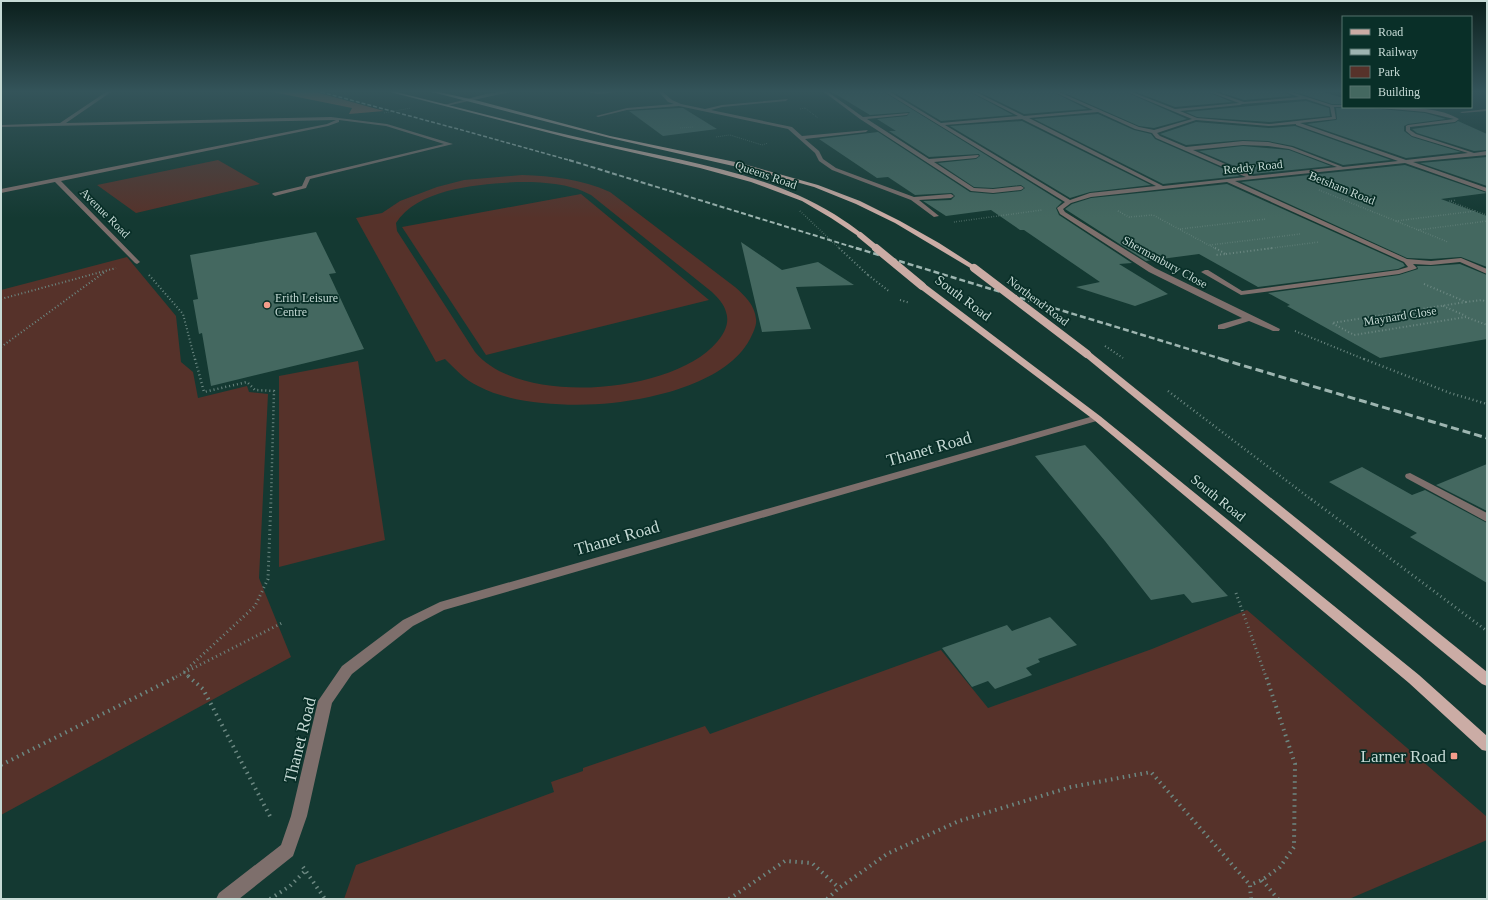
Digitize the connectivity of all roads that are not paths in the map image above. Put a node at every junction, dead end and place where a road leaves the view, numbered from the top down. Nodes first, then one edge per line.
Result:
1 (283, 134) edge
2 (417, 134) edge
3 (559, 134) edge
4 (599, 134) edge
5 (796, 134) edge
6 (838, 134) edge
7 (887, 134) edge
8 (957, 134) edge
9 (1058, 134) edge
10 (1156, 134) edge
11 (1327, 134) edge
12 (1412, 134) edge
13 (800, 138) junction
14 (1185, 149) junction
15 (1487, 153) edge
16 (1476, 154) junction
17 (976, 156) dead end
18 (928, 161) junction
19 (1406, 162) junction
20 (1344, 168) junction
21 (1253, 178) junction
22 (56, 180) junction
23 (1228, 180) junction
24 (1162, 187) junction
25 (1021, 188) dead end
26 (1487, 190) edge
27 (1, 191) edge
28 (275, 194) dead end
29 (951, 196) dead end
30 (913, 199) junction
31 (1069, 202) junction
32 (936, 216) dead end
33 (1406, 260) junction
34 (137, 262) road end
35 (974, 268) joint
36 (1205, 272) dead end
37 (1487, 272) edge
38 (922, 286) joint
39 (1249, 318) junction
40 (1221, 327) dead end
41 (1276, 328) road end
42 (1087, 354) joint
43 (1097, 418) junction
44 (1410, 476) dead end
45 (1487, 518) edge
46 (1487, 680) edge
47 (1487, 745) edge
48 (225, 899) edge

1 - 22 street, Avenue Road
2 - 28 street
3 - 38 main road, Queens Road, bridge
4 - 35 main road, Queens Road
5 - 13 street
6 - 13 street
7 - 18 street
8 - 31 street
9 - 24 street
10 - 14 street
11 - 19 street
12 - 16 street
13 - 30 street
14 - 20 street
14 - 21 street
15 - 16 street, Reddy Road
16 - 19 street, Reddy Road
17 - 18 street
18 - 25 street
19 - 20 street, Reddy Road
19 - 26 street
20 - 21 street, Reddy Road
21 - 23 street, Reddy Road
22 - 27 street, Avenue Road
22 - 34 street, Avenue Road
23 - 24 street, Reddy Road
23 - 33 street
24 - 31 street, Reddy Road
29 - 30 street
30 - 32 street
31 - 39 street, Shermanbury Close
33 - 36 street
33 - 37 street
35 - 42 main road, Northend Road, bridge
38 - 43 main road, South Road
39 - 40 street
39 - 41 street, Shermanbury Close
42 - 46 main road, South Road
43 - 47 main road, South Road
43 - 48 street, Thanet Road
44 - 45 street

